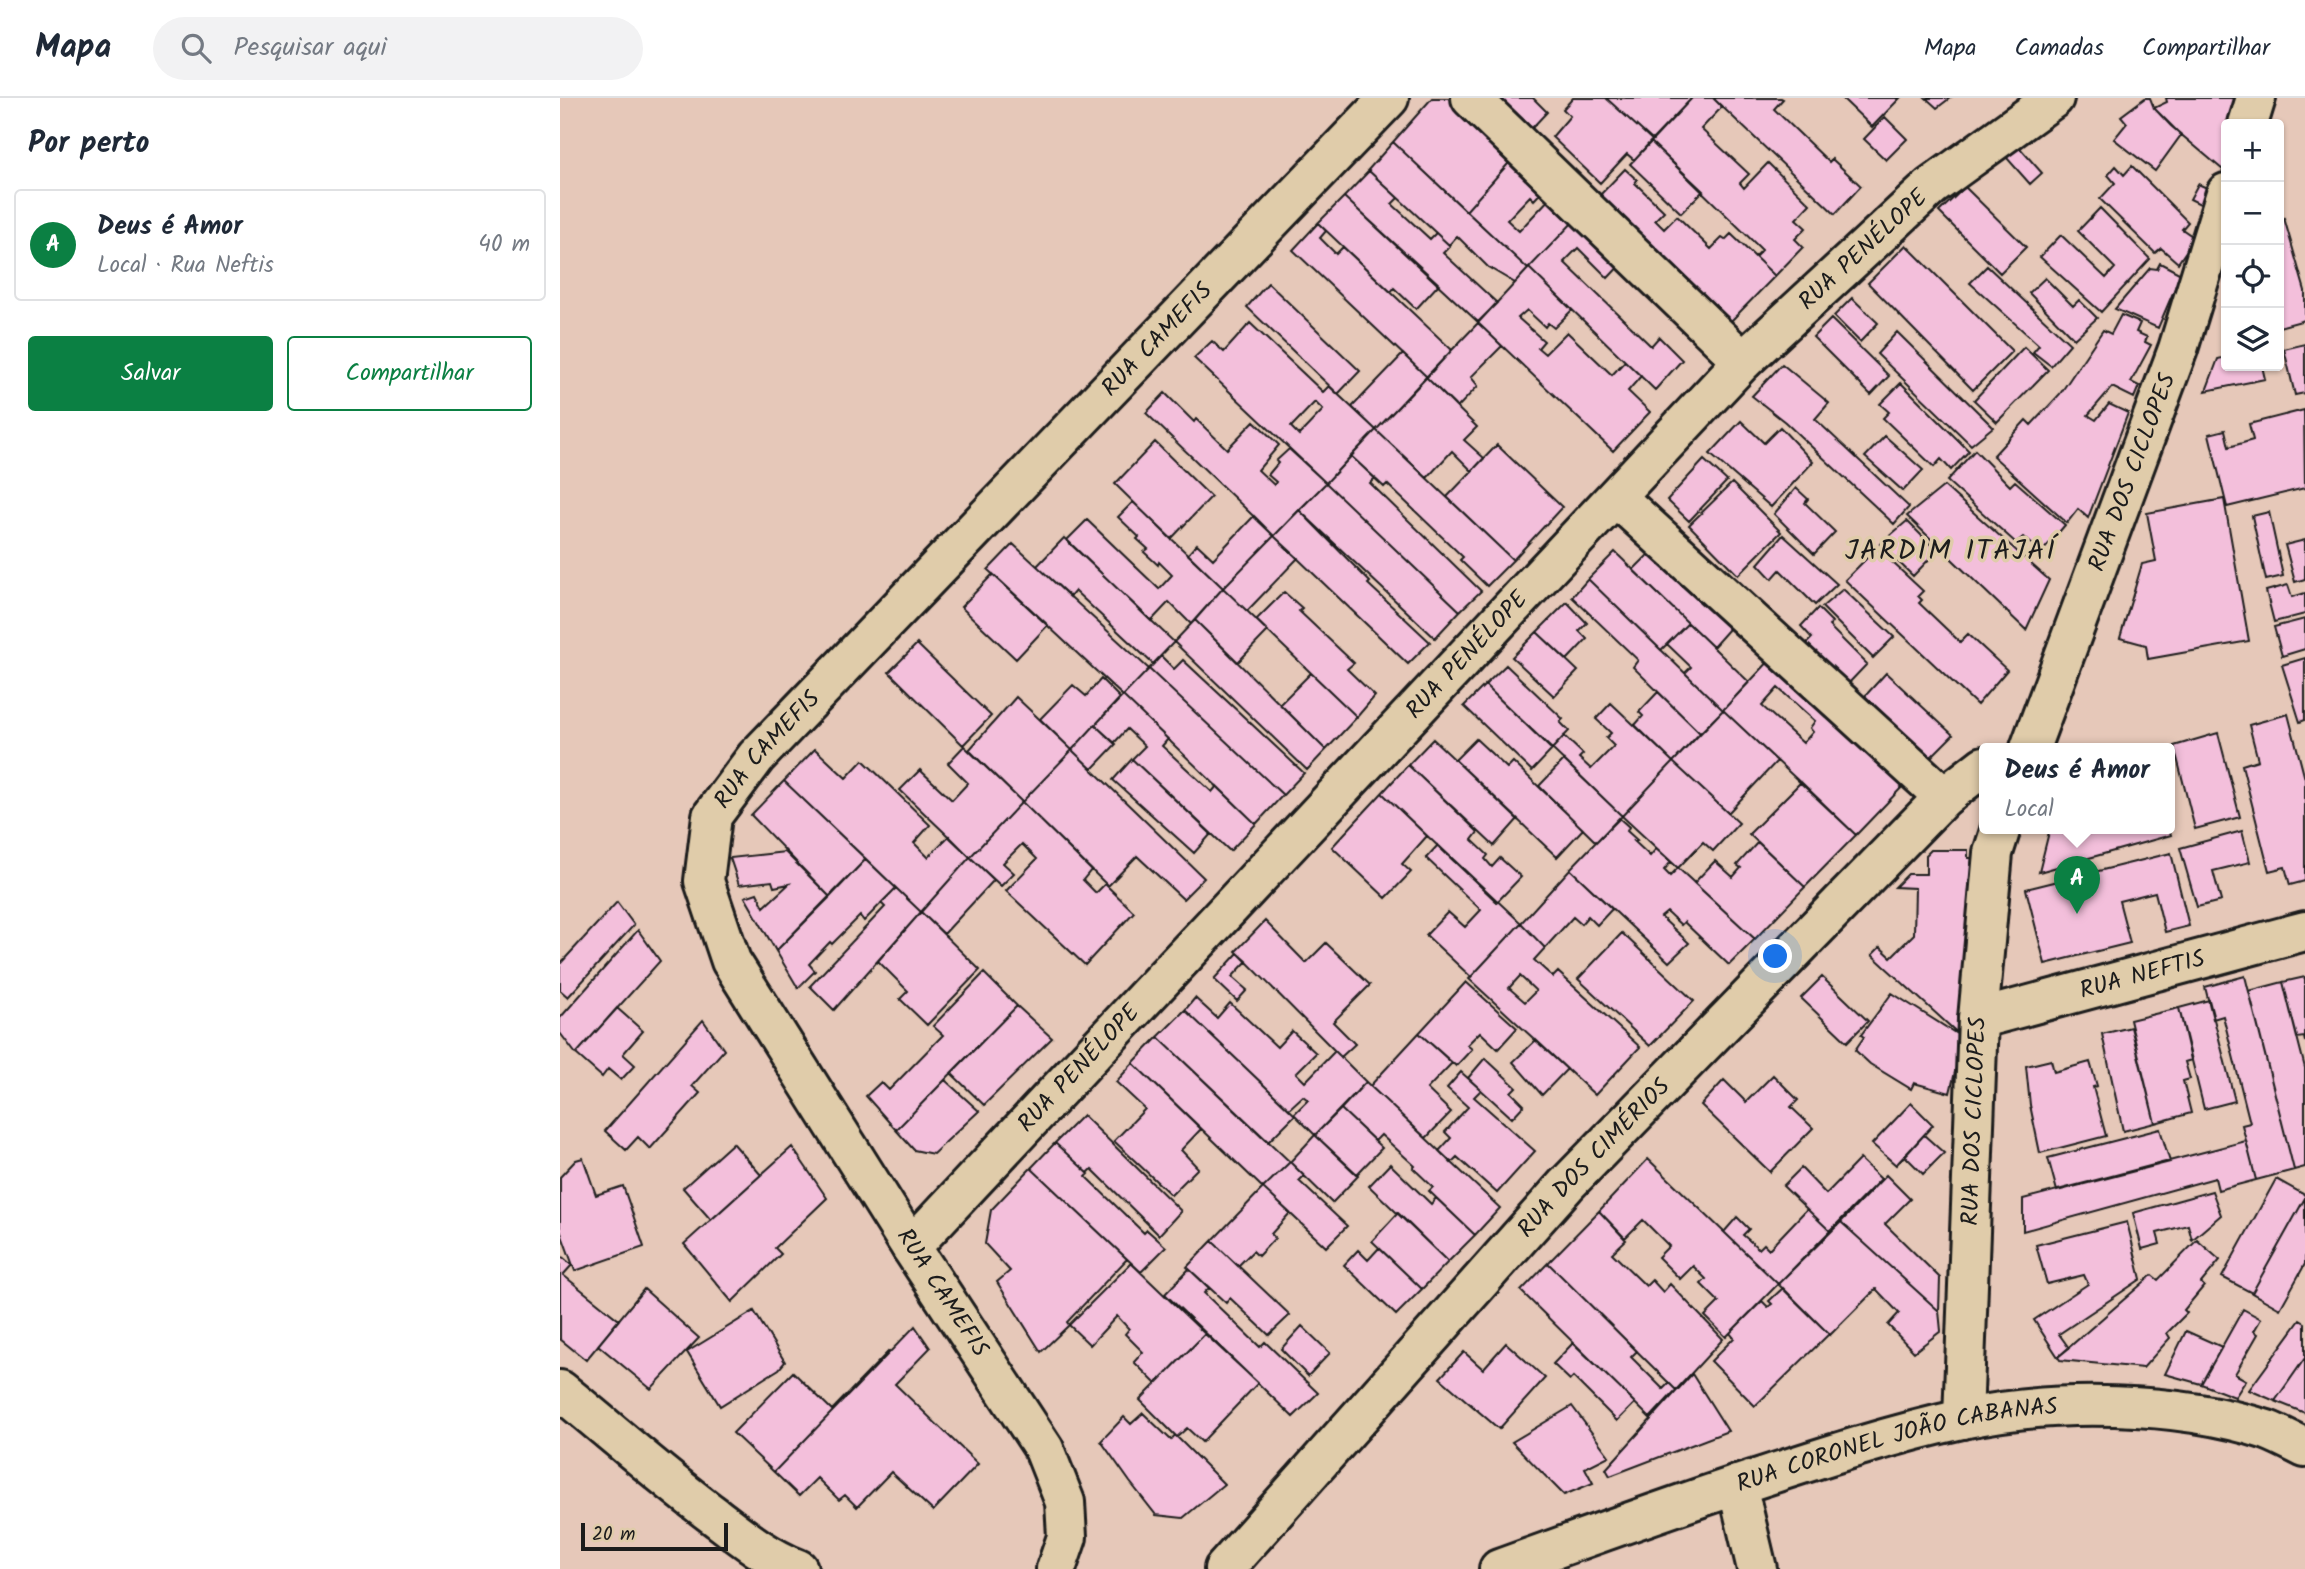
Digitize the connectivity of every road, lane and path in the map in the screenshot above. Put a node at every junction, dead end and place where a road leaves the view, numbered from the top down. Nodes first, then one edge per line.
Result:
1 (1389, 98) edge
2 (1471, 98) edge
3 (2054, 98) edge
4 (2256, 98) edge
5 (2250, 119) edge
6 (2221, 209) edge
7 (1744, 361) junction
8 (1616, 497) junction
9 (2034, 736) edge
10 (1979, 770) edge
11 (1944, 797) junction
12 (1999, 834) edge
13 (2305, 931) edge
14 (1978, 1019) junction
15 (911, 1247) junction
16 (560, 1390) edge
17 (1963, 1419) junction
18 (2305, 1448) edge
19 (1737, 1485) junction
20 (798, 1569) edge
21 (1056, 1569) edge
22 (1224, 1569) edge
23 (1499, 1569) edge
24 (1757, 1569) edge

1 - 15 street, RUA CAMEFIS
2 - 7 street
3 - 7 street, RUA PENÉLOPE
4 - 5 street
6 - 9 street, RUA DOS CICLOPES
7 - 8 street, RUA PENÉLOPE
8 - 11 street
8 - 15 street, RUA PENÉLOPE
10 - 11 street, RUA DOS CIMÉRIOS
11 - 22 street, RUA DOS CIMÉRIOS
12 - 14 street, RUA DOS CICLOPES
13 - 14 street, RUA NEFTIS
14 - 17 street, RUA DOS CICLOPES
15 - 21 street, RUA CAMEFIS
16 - 20 street
17 - 18 street, RUA CORONEL JOÃO CABANAS
17 - 19 street, RUA CORONEL JOÃO CABANAS
19 - 23 street, RUA CORONEL JOÃO CABANAS
19 - 24 street

